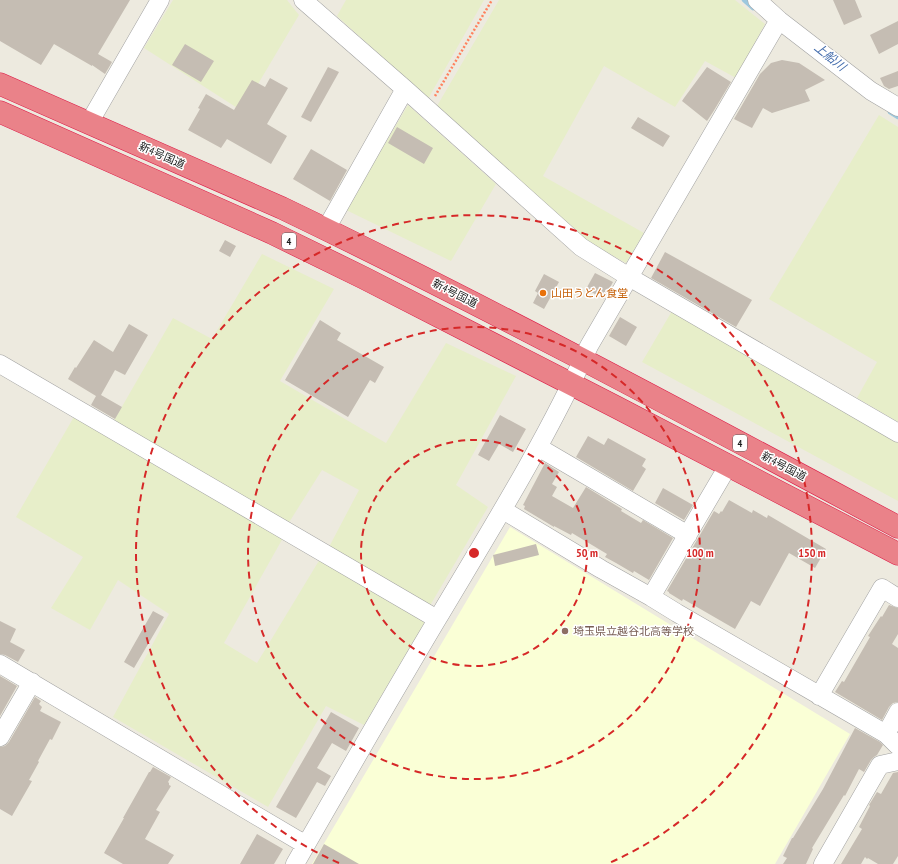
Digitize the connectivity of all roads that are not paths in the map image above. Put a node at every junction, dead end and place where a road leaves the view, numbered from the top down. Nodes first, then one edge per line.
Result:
1 (160, 0) edge
2 (303, 0) edge
3 (757, 0) edge
4 (775, 27) junction
5 (0, 84) edge
6 (405, 89) junction
7 (898, 107) edge
8 (0, 112) edge
9 (89, 123) junction
10 (326, 229) junction
11 (629, 277) junction
12 (583, 360) junction
13 (0, 364) edge
14 (571, 385) junction
15 (898, 433) edge
16 (538, 447) junction
17 (728, 466) junction
18 (503, 510) junction
19 (898, 527) edge
20 (688, 536) junction
21 (898, 554) edge
22 (651, 597) junction
23 (898, 598) edge
24 (437, 619) junction
25 (0, 664) edge
26 (32, 682) junction
27 (819, 696) junction
28 (898, 712) edge
29 (0, 736) edge
30 (892, 740) edge
31 (898, 761) edge
32 (306, 845) junction
33 (295, 864) edge
34 (822, 864) edge

1 - 9 street
2 - 6 street
3 - 4 street
4 - 7 street
4 - 11 street
5 - 9 highway, 新4号国道 / 4
6 - 10 street
6 - 11 street
8 - 14 highway, 4
9 - 10 highway, 新4号国道 / 4
10 - 12 highway, 新4号国道 / 4
11 - 12 street
11 - 15 street
12 - 14 street
12 - 19 highway, 新4号国道 / 4
13 - 24 street
14 - 16 street
14 - 17 highway, 4
16 - 18 street
16 - 20 street
17 - 20 street
17 - 21 highway, 4
18 - 22 street
18 - 24 street
20 - 22 street
22 - 27 street
23 - 27 street
24 - 32 street
25 - 26 street
26 - 29 street
26 - 32 street
27 - 30 street
28 - 30 street
31 - 34 street
32 - 33 street

